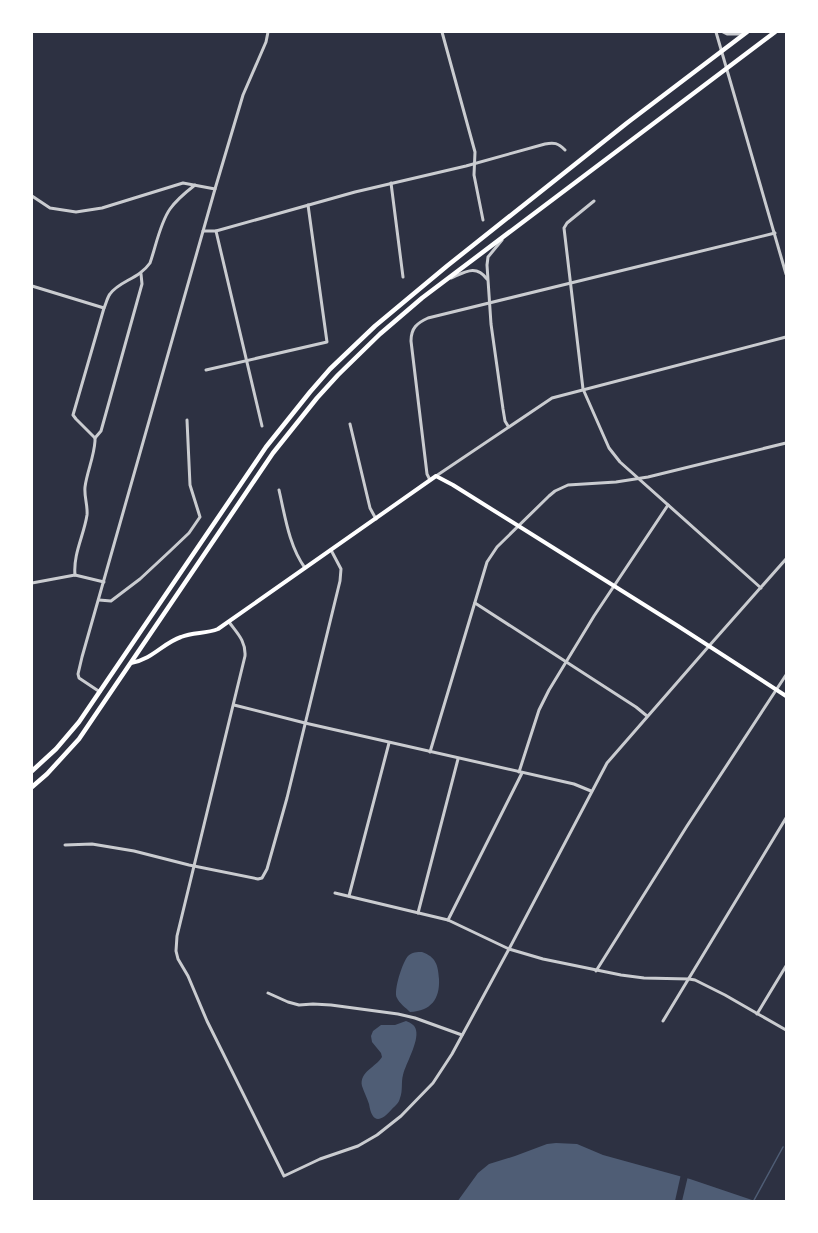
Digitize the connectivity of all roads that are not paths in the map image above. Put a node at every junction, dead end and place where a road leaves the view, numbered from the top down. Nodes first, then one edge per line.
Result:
1 (268, 32) edge
2 (442, 32) edge
3 (716, 32) edge
4 (723, 32) edge
5 (775, 32) edge
6 (746, 33) edge
7 (722, 51) junction
8 (727, 67) junction
9 (565, 150) dead end
10 (475, 163) junction
11 (391, 183) junction
12 (195, 185) junction
13 (215, 189) junction
14 (32, 196) edge
15 (594, 201) dead end
16 (308, 205) junction
17 (483, 220) dead end
18 (203, 231) junction
19 (216, 231) junction
20 (775, 233) junction
21 (506, 234) junction
22 (140, 274) junction
23 (786, 274) edge
24 (404, 277) dead end
25 (446, 279) junction
26 (487, 280) junction
27 (571, 283) junction
28 (32, 286) edge
29 (489, 303) junction
30 (104, 308) junction
31 (786, 337) edge
32 (247, 361) junction
33 (206, 370) dead end
34 (583, 389) junction
35 (187, 420) dead end
36 (350, 424) dead end
37 (262, 426) dead end
38 (508, 426) junction
39 (95, 438) junction
40 (786, 443) edge
41 (436, 476) junction
42 (638, 479) junction
43 (430, 480) junction
44 (279, 490) dead end
45 (668, 505) junction
46 (376, 519) junction
47 (518, 526) junction
48 (331, 550) junction
49 (786, 559) edge
50 (305, 568) junction
51 (75, 575) junction
52 (104, 582) junction
53 (32, 584) edge
54 (614, 586) junction
55 (761, 588) junction
56 (99, 600) junction
57 (475, 603) junction
58 (229, 622) junction
59 (709, 646) junction
60 (565, 662) junction
61 (131, 663) junction
62 (118, 665) junction
63 (786, 675) edge
64 (777, 690) junction
65 (100, 692) junction
66 (786, 696) edge
67 (234, 705) junction
68 (647, 716) junction
69 (305, 723) junction
70 (389, 743) junction
71 (430, 752) junction
72 (458, 759) junction
73 (32, 771) edge
74 (520, 773) junction
75 (32, 787) edge
76 (591, 791) junction
77 (786, 818) edge
78 (65, 846) dead end
79 (194, 866) junction
80 (335, 893) dead end
81 (349, 896) junction
82 (418, 913) junction
83 (448, 920) junction
84 (509, 948) junction
85 (786, 966) edge
86 (597, 970) junction
87 (688, 979) junction
88 (268, 993) dead end
89 (757, 1014) junction
90 (663, 1021) dead end
91 (786, 1030) edge
92 (462, 1035) junction

1 - 13 street
2 - 10 street
3 - 7 street
4 - 6 street
5 - 8 main road
6 - 7 main road
7 - 8 street
7 - 62 main road
8 - 20 street
8 - 21 main road
9 - 10 street
10 - 11 street
10 - 17 street
11 - 16 street
11 - 24 street
12 - 13 street
12 - 14 street
12 - 22 street
13 - 18 street
15 - 27 street
16 - 19 street
16 - 32 street
18 - 19 street
18 - 52 street
19 - 32 street
20 - 23 street
20 - 27 street
21 - 25 main road
21 - 26 street
22 - 30 street
22 - 39 street
25 - 26 street
25 - 61 main road
26 - 29 street
27 - 29 street
27 - 34 street
28 - 30 street
29 - 38 street
29 - 43 street
30 - 39 street
31 - 34 street
32 - 33 street
32 - 37 street
34 - 38 street
34 - 42 street
35 - 56 street
36 - 46 street
38 - 41 street
39 - 51 street
40 - 42 street
41 - 43 main road
41 - 47 main road
42 - 45 street
42 - 47 street
43 - 46 main road
44 - 50 street
45 - 54 street
45 - 55 street
46 - 48 main road
47 - 54 main road
47 - 57 street
48 - 50 main road
48 - 69 street
49 - 55 street
50 - 58 main road
51 - 52 street
51 - 53 street
52 - 56 street
54 - 59 main road
54 - 60 street
55 - 59 street
56 - 65 street
57 - 60 street
57 - 71 street
58 - 61 main road
58 - 67 street
59 - 64 main road
59 - 68 street
60 - 68 street
60 - 74 street
61 - 62 main road
61 - 75 main road
62 - 65 main road
63 - 64 street
64 - 66 main road
64 - 86 street
65 - 73 main road
67 - 69 street
67 - 79 street
68 - 76 street
69 - 70 street
69 - 79 street
70 - 71 street
70 - 81 street
71 - 72 street
72 - 74 street
72 - 82 street
74 - 76 street
74 - 83 street
76 - 84 street
77 - 87 street
78 - 79 street
79 - 92 street
80 - 81 street
81 - 82 street
82 - 83 street
83 - 84 street
84 - 86 street
84 - 92 street
85 - 89 street
86 - 87 street
87 - 89 street
87 - 90 street
88 - 92 street
89 - 91 street

